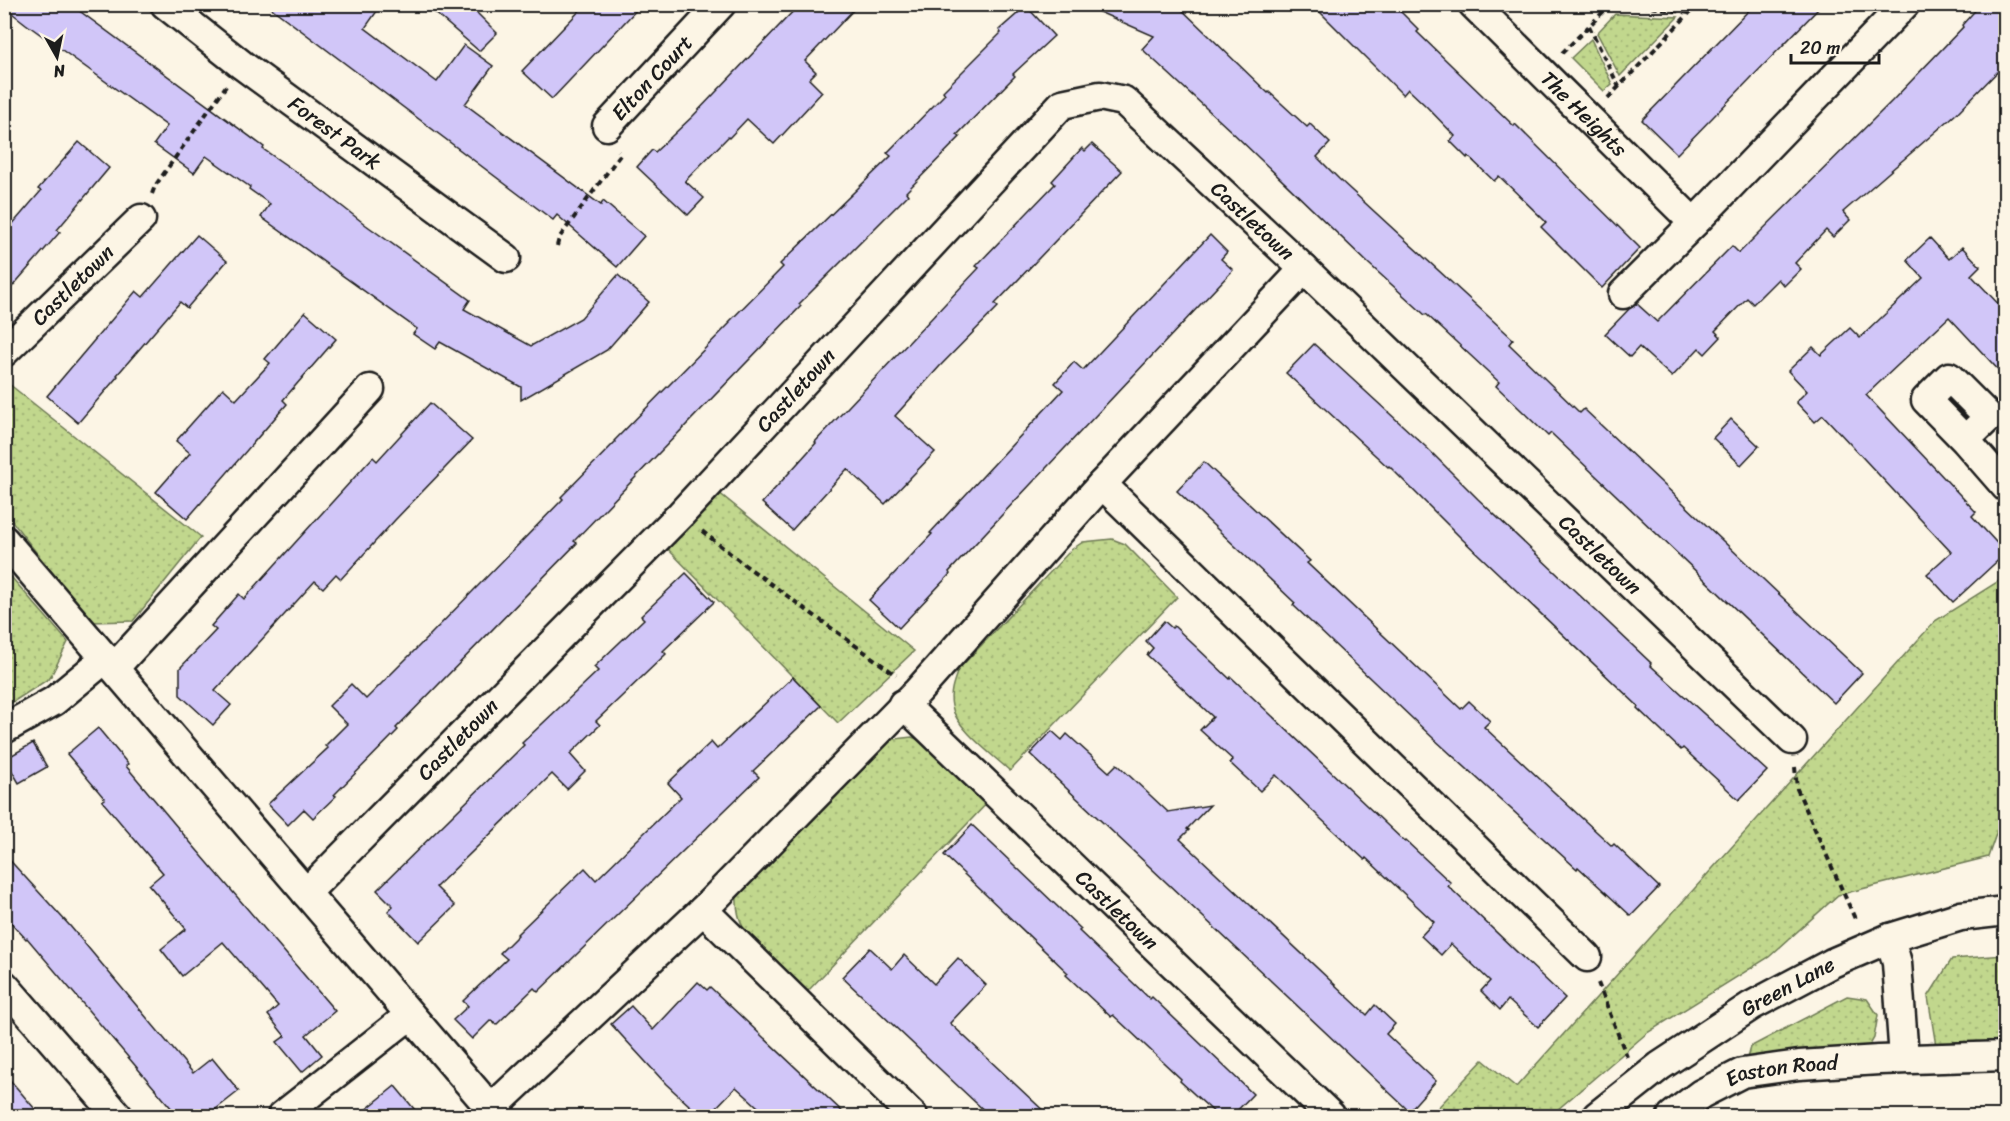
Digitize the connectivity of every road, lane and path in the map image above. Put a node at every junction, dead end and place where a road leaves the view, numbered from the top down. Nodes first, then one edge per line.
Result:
1 (165, 4) edge
2 (722, 4) edge
3 (1473, 4) edge
4 (1611, 4) edge
5 (1631, 4) edge
6 (1698, 4) edge
7 (1905, 4) edge
8 (1690, 13) junction
9 (1589, 26) junction
10 (242, 65) junction
11 (1542, 72) junction
12 (1619, 87) junction
13 (1589, 118) junction
14 (607, 126) joint
15 (141, 219) joint
16 (1695, 223) junction
17 (557, 246) dead end
18 (506, 258) dead end
19 (1304, 269) junction
20 (1623, 294) dead end
21 (4, 352) edge
22 (370, 389) dead end
23 (1965, 440) dead end
24 (1102, 484) junction
25 (2006, 487) edge
26 (681, 514) junction
27 (4, 540) edge
28 (110, 663) junction
29 (911, 698) junction
30 (4, 729) edge
31 (1792, 740) joint
32 (306, 893) junction
33 (703, 910) junction
34 (2006, 911) edge
35 (1857, 924) dead end
36 (1890, 938) junction
37 (1587, 957) joint
38 (4, 985) edge
39 (410, 1015) junction
40 (2006, 1056) edge
41 (1904, 1058) junction
42 (1630, 1063) dead end
43 (494, 1113) edge
44 (118, 1116) edge
45 (282, 1116) edge
46 (913, 1116) edge
47 (1331, 1116) edge
48 (1597, 1116) edge
49 (1672, 1116) edge

1 - 10 street, Forest Park
2 - 14 street, Elton Court
3 - 11 street, The Heights
4 - 9 path
5 - 8 path
6 - 8 path
7 - 16 street
8 - 12 path
9 - 11 path
9 - 12 path
10 - 15 path
10 - 18 street, Forest Park
11 - 13 street, The Heights
12 - 13 path
13 - 16 street, The Heights
14 - 17 path
15 - 21 street, Castletown
16 - 20 street
19 - 24 street, Castletown
19 - 26 street, Castletown
19 - 31 street, Castletown
22 - 28 street
23 - 25 street
24 - 29 street, Castletown
24 - 37 street
26 - 29 path
26 - 32 street, Castletown
27 - 28 street, Castletown
28 - 30 street
28 - 32 street, Castletown
29 - 33 street, Castletown
29 - 47 street, Castletown
31 - 35 path
32 - 39 street, Castletown
33 - 43 street, Castletown
33 - 46 street
34 - 36 street, Green Lane
36 - 41 street
36 - 48 street, Green Lane
37 - 42 path
38 - 44 street
39 - 43 street, Castletown
39 - 45 street
40 - 41 street, Easton Road
41 - 49 street, Easton Road

